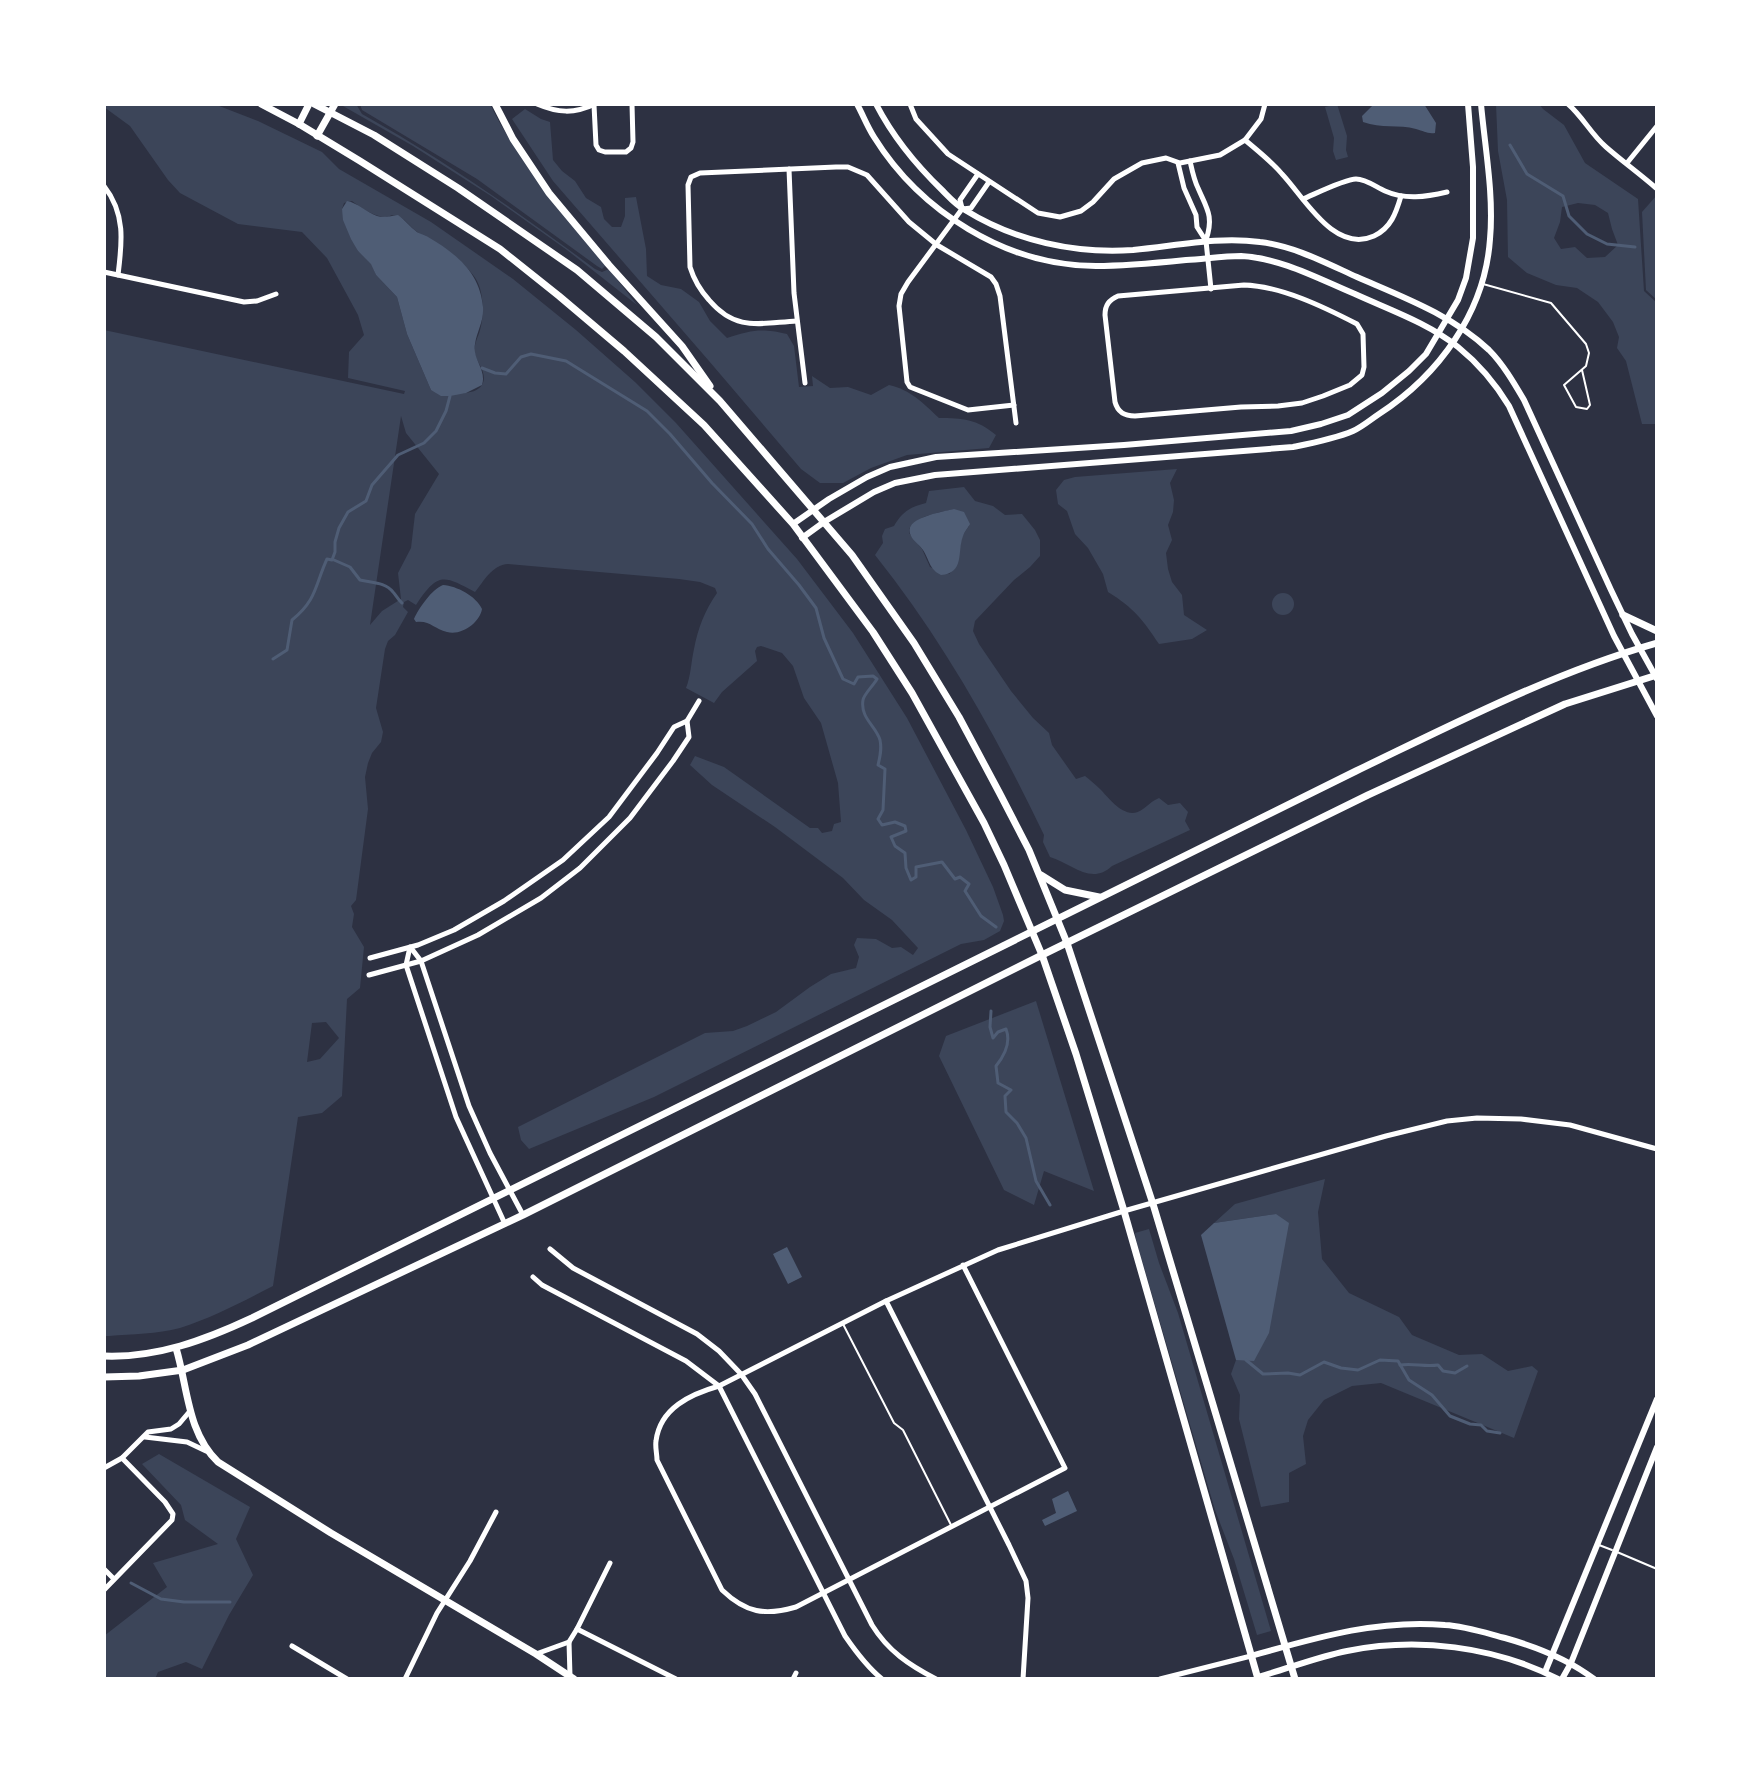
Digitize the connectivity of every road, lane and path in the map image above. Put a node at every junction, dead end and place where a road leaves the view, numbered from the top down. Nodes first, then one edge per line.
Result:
1 (261, 104) edge
2 (311, 104) edge
3 (495, 104) edge
4 (537, 104) edge
5 (595, 104) edge
6 (632, 104) edge
7 (857, 104) edge
8 (876, 104) edge
9 (910, 104) edge
10 (1265, 104) edge
11 (1468, 104) edge
12 (1481, 104) edge
13 (1568, 104) edge
14 (332, 108) edge
15 (299, 124) junction
16 (1657, 126) edge
17 (317, 136) junction
18 (1245, 140) junction
19 (1190, 161) junction
20 (1178, 163) junction
21 (1627, 163) junction
22 (1487, 165) junction
23 (1473, 167) junction
24 (789, 169) junction
25 (978, 174) junction
26 (989, 182) junction
27 (104, 186) edge
28 (1656, 188) edge
29 (1447, 192) dead end
30 (1401, 196) junction
31 (1303, 199) junction
32 (962, 209) junction
33 (954, 221) junction
34 (1206, 241) junction
35 (937, 245) junction
36 (1208, 258) junction
37 (104, 272) edge
38 (118, 275) junction
39 (1482, 284) junction
40 (1211, 289) junction
41 (276, 294) dead end
42 (1447, 319) junction
43 (797, 321) junction
44 (1461, 329) junction
45 (1438, 333) junction
46 (1452, 343) junction
47 (1582, 370) junction
48 (805, 383) dead end
49 (720, 401) junction
50 (1014, 405) junction
51 (1016, 423) dead end
52 (814, 510) junction
53 (824, 522) junction
54 (793, 524) junction
55 (802, 538) junction
56 (1623, 615) junction
57 (1657, 631) edge
58 (1657, 643) edge
59 (1640, 648) junction
60 (1623, 653) junction
61 (1656, 676) edge
62 (1638, 681) junction
63 (699, 701) dead end
64 (1657, 716) edge
65 (687, 721) junction
66 (1039, 873) junction
67 (1101, 897) junction
68 (1057, 919) junction
69 (1032, 931) junction
70 (1067, 943) junction
71 (410, 947) junction
72 (1042, 955) junction
73 (370, 958) dead end
74 (421, 961) junction
75 (406, 965) junction
76 (369, 975) dead end
77 (1657, 1149) edge
78 (510, 1190) junction
79 (493, 1199) junction
80 (1153, 1204) junction
81 (1124, 1211) junction
82 (523, 1215) junction
83 (505, 1224) junction
84 (550, 1249) dead end
85 (963, 1265) junction
86 (533, 1277) dead end
87 (886, 1301) junction
88 (842, 1323) junction
89 (176, 1348) junction
90 (104, 1356) edge
91 (183, 1370) junction
92 (741, 1374) junction
93 (104, 1377) edge
94 (719, 1386) junction
95 (1657, 1399) edge
96 (191, 1410) junction
97 (144, 1437) junction
98 (1657, 1447) edge
99 (206, 1451) junction
100 (122, 1458) junction
101 (104, 1468) edge
102 (989, 1507) junction
103 (496, 1512) dead end
104 (952, 1526) junction
105 (1598, 1544) junction
106 (1615, 1551) junction
107 (610, 1563) dead end
108 (104, 1569) edge
109 (1657, 1569) edge
110 (114, 1579) junction
111 (848, 1579) junction
112 (104, 1590) edge
113 (824, 1592) junction
114 (445, 1600) junction
115 (577, 1629) junction
116 (569, 1642) junction
117 (292, 1646) dead end
118 (1286, 1646) junction
119 (536, 1654) junction
120 (1552, 1654) junction
121 (1251, 1656) junction
122 (1571, 1663) junction
123 (1291, 1667) junction
124 (1545, 1672) junction
125 (572, 1678) edge
126 (1258, 1678) edge
127 (347, 1679) edge
128 (405, 1679) edge
129 (676, 1679) edge
130 (882, 1679) edge
131 (936, 1679) edge
132 (1023, 1679) edge
133 (1160, 1679) edge
134 (1248, 1679) edge
135 (1295, 1679) edge
136 (1560, 1679) edge
137 (1594, 1679) edge

1 - 15 main road
2 - 14 main road
2 - 15 main road
3 - 49 main road
4 - 5 street
5 - 6 street
7 - 33 street
8 - 32 street
9 - 25 street
10 - 18 street
11 - 23 street
12 - 22 street
13 - 21 street
14 - 17 main road
14 - 49 main road
15 - 17 main road
16 - 21 street
17 - 54 main road
18 - 19 street
18 - 31 street
19 - 20 street
19 - 34 street
20 - 26 street
20 - 34 street
21 - 28 street
22 - 23 street
22 - 39 street
23 - 42 street
24 - 35 street
24 - 43 street
24 - 43 street
25 - 26 street
25 - 32 street
26 - 32 street
27 - 38 street
29 - 30 street
30 - 31 street
30 - 31 street
32 - 33 street
32 - 34 street
33 - 35 street
33 - 36 street
34 - 36 street
34 - 42 street
35 - 50 street
35 - 50 street
36 - 40 street
36 - 45 street
37 - 38 street
38 - 41 street
39 - 44 street
39 - 47 lane
40 - 40 street
42 - 44 street
42 - 45 street
43 - 48 street
44 - 46 street
44 - 56 street
45 - 46 street
45 - 52 street
46 - 53 street
46 - 60 street
47 - 47 lane
49 - 52 main road
50 - 51 street
52 - 53 main road
52 - 54 street
53 - 55 street
53 - 66 main road
54 - 55 main road
55 - 69 main road
56 - 57 main road
56 - 59 street
58 - 59 main road
59 - 60 main road
59 - 61 street
60 - 62 street
60 - 67 main road
61 - 62 main road
62 - 64 street
62 - 70 main road
63 - 65 street
65 - 71 street
65 - 74 street
66 - 67 main road
66 - 68 main road
67 - 68 main road
68 - 69 main road
68 - 70 main road
69 - 72 main road
69 - 78 main road
70 - 72 main road
70 - 80 main road
71 - 73 street
71 - 74 street
71 - 75 street
72 - 81 main road
72 - 82 main road
74 - 75 street
74 - 78 street
75 - 76 street
75 - 79 street
77 - 80 street
78 - 79 main road
78 - 82 street
79 - 83 street
79 - 89 main road
80 - 81 street
80 - 118 main road
81 - 85 street
81 - 121 main road
82 - 83 main road
83 - 91 main road
84 - 92 street
85 - 87 street
85 - 102 street
86 - 94 street
87 - 88 street
87 - 102 street
88 - 92 street
88 - 104 lane
89 - 90 main road
89 - 91 main road
91 - 93 main road
91 - 96 main road
92 - 94 street
92 - 111 street
94 - 113 street
94 - 113 street
95 - 105 street
96 - 97 street
96 - 99 main road
97 - 99 street
97 - 100 street
98 - 106 street
99 - 114 main road
100 - 101 street
100 - 110 street
102 - 104 street
102 - 132 street
103 - 114 street
104 - 111 street
105 - 106 lane
105 - 120 street
106 - 109 lane
106 - 122 street
107 - 115 street
108 - 110 street
110 - 112 street
111 - 113 street
111 - 131 street
113 - 130 street
114 - 119 main road
114 - 128 street
115 - 116 street
115 - 129 street
116 - 119 street
116 - 125 street
117 - 127 street
118 - 120 street
118 - 121 street
118 - 123 main road
119 - 125 main road
120 - 122 street
120 - 124 street
121 - 126 main road
121 - 133 street
122 - 136 street
122 - 137 street
123 - 124 street
123 - 126 street
123 - 135 main road
124 - 136 street
126 - 134 street

